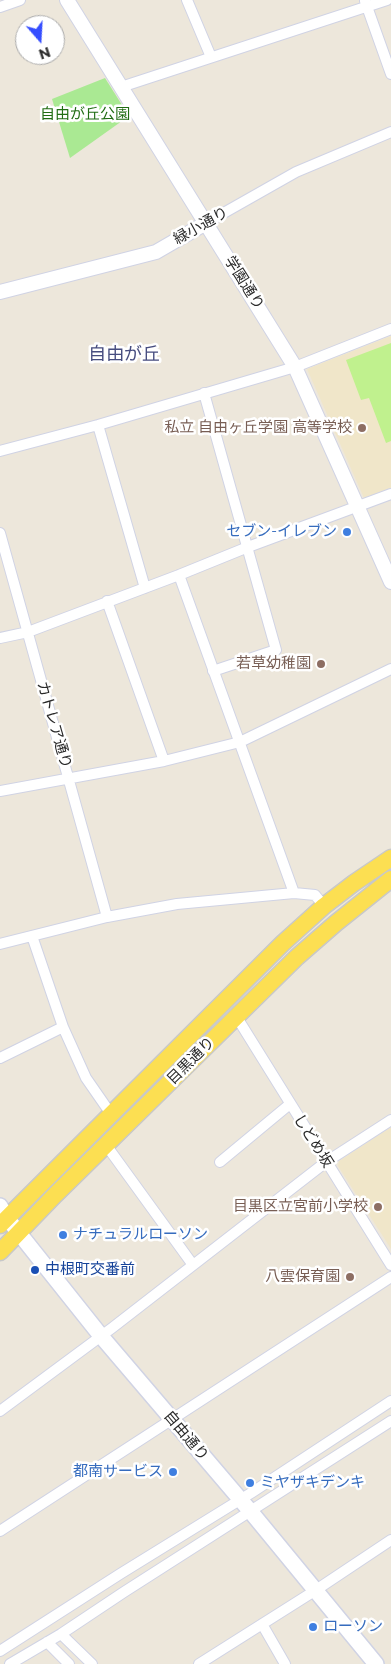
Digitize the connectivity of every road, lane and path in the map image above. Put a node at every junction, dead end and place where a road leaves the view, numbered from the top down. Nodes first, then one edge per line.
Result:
1 (20, 0) edge
2 (67, 0) edge
3 (187, 0) edge
4 (387, 0) edge
5 (365, 3) edge
6 (0, 7) edge
7 (211, 57) junction
8 (391, 74) edge
9 (121, 87) junction
10 (391, 132) edge
11 (206, 223) junction
12 (0, 292) edge
13 (391, 329) edge
14 (295, 367) junction
15 (204, 393) junction
16 (98, 424) junction
17 (0, 451) edge
18 (391, 494) edge
19 (357, 506) junction
20 (0, 533) edge
21 (248, 547) junction
22 (180, 575) junction
23 (391, 582) edge
24 (145, 588) junction
25 (107, 601) junction
26 (28, 632) junction
27 (0, 638) edge
28 (391, 669) edge
29 (213, 671) junction
30 (240, 742) junction
31 (164, 761) junction
32 (68, 778) junction
33 (0, 791) edge
34 (391, 858) edge
35 (391, 879) edge
36 (294, 893) junction
37 (324, 906) junction
38 (107, 917) junction
39 (32, 936) junction
40 (0, 944) edge
41 (236, 1016) junction
42 (63, 1027) junction
43 (0, 1058) edge
44 (290, 1104) junction
45 (111, 1114) junction
46 (391, 1120) edge
47 (106, 1144) junction
48 (220, 1162) dead end
49 (326, 1162) junction
50 (2, 1216) edge
51 (20, 1233) junction
52 (0, 1252) edge
53 (193, 1265) junction
54 (391, 1265) edge
55 (391, 1277) edge
56 (101, 1336) junction
57 (391, 1401) edge
58 (0, 1411) edge
59 (172, 1419) junction
60 (391, 1422) edge
61 (240, 1500) junction
62 (251, 1512) junction
63 (0, 1531) edge
64 (391, 1540) edge
65 (316, 1590) junction
66 (262, 1624) junction
67 (61, 1634) junction
68 (47, 1642) junction
69 (0, 1651) edge
70 (10, 1664) edge
71 (69, 1664) edge
72 (92, 1664) edge
73 (199, 1664) edge
74 (285, 1664) edge
75 (376, 1664) edge

1 - 6 street
2 - 9 street, 学園通り
3 - 7 street
4 - 5 street
5 - 7 street
5 - 8 street
7 - 9 street
9 - 11 street, 学園通り
10 - 11 street, 緑小通り
11 - 12 street, 緑小通り
11 - 14 street, 学園通り
13 - 14 street
14 - 15 street
14 - 19 street, 学園通り
15 - 16 street
15 - 21 street
16 - 17 street
16 - 24 street
18 - 19 street
19 - 21 street
19 - 23 street, 学園通り
20 - 26 street, カトレア通り
21 - 22 street
21 - 29 street
22 - 24 street
22 - 29 street
24 - 25 street
25 - 26 street
25 - 31 street
26 - 27 street
26 - 32 street, カトレア通り
28 - 30 street
29 - 30 street
30 - 31 street
30 - 36 street
31 - 32 street
32 - 33 street
32 - 38 street, カトレア通り
34 - 37 main road, 目黒通り
35 - 41 main road, 目黒通り
36 - 37 street
36 - 38 street
37 - 45 main road, 目黒通り
38 - 39 street
39 - 40 street
39 - 42 street
41 - 44 street, しどめ坂
41 - 47 main road, 目黒通り
42 - 43 street
42 - 45 street
44 - 48 street
44 - 49 street, しどめ坂
45 - 50 main road, 目黒通り
46 - 49 street
47 - 51 main road, 目黒通り
47 - 53 street
49 - 53 street
49 - 54 street, しどめ坂
50 - 51 main road, 自由通り
51 - 52 main road, 目黒通り
51 - 56 main road, 自由通り
53 - 56 street
55 - 59 street
56 - 58 street
56 - 59 main road, 自由通り
57 - 61 street
59 - 61 main road, 自由通り
59 - 63 street
60 - 62 street
61 - 62 main road, 自由通り
61 - 69 street
62 - 65 main road, 自由通り
62 - 67 street
64 - 65 street
65 - 66 street
65 - 75 main road, 自由通り
66 - 73 street
66 - 74 street
67 - 68 street
67 - 72 street
68 - 70 street
68 - 71 street

